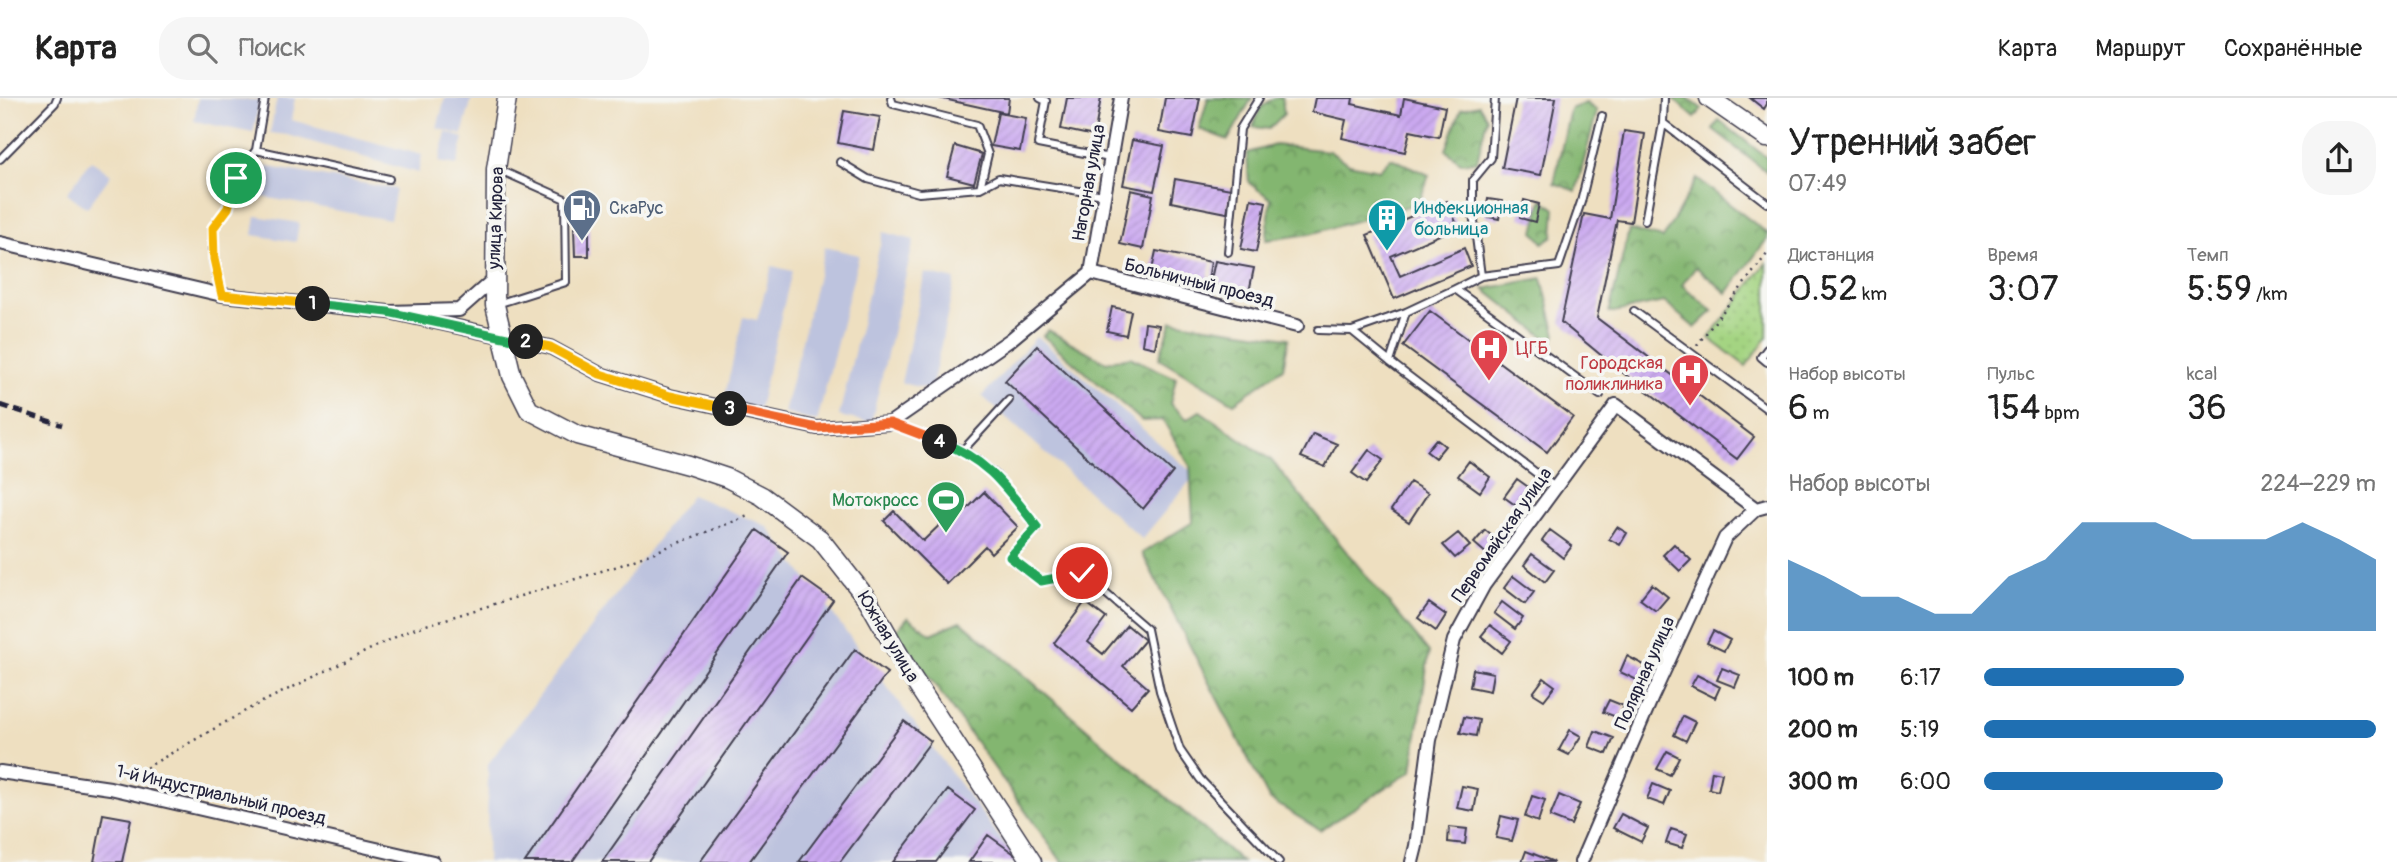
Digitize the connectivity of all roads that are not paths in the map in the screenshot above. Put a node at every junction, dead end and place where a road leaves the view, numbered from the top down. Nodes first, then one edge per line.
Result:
1 (57, 98) edge
2 (265, 98) edge
3 (507, 98) edge
4 (891, 98) edge
5 (1040, 98) edge
6 (1121, 98) edge
7 (1258, 98) edge
8 (1494, 98) edge
9 (1664, 98) edge
10 (1709, 98) edge
11 (1602, 116) dead end
12 (1663, 123) junction
13 (1766, 135) edge
14 (256, 150) junction
15 (0, 159) edge
16 (1110, 159) junction
17 (841, 162) dead end
18 (496, 169) junction
19 (389, 179) dead end
20 (980, 188) junction
21 (1104, 195) junction
22 (1767, 203) edge
23 (1645, 221) dead end
24 (0, 243) edge
25 (1228, 252) dead end
26 (1091, 274) junction
27 (1481, 276) junction
28 (494, 279) junction
29 (1455, 289) junction
30 (222, 295) junction
31 (495, 305) junction
32 (1634, 311) dead end
33 (388, 312) junction
34 (1406, 312) junction
35 (1297, 326) dead end
36 (1318, 330) dead end
37 (1352, 331) junction
38 (503, 338) junction
39 (1767, 349) edge
40 (1390, 362) junction
41 (1767, 362) edge
42 (1600, 395) dead end
43 (1009, 400) dead end
44 (1767, 409) edge
45 (890, 423) junction
46 (963, 450) junction
47 (1556, 488) junction
48 (1761, 508) edge
49 (0, 772) edge
50 (433, 862) edge
51 (1032, 862) edge
52 (1279, 862) edge
53 (1412, 862) edge
54 (1581, 862) edge

1 - 15 lane
2 - 14 lane
3 - 18 street, улица Кирова
4 - 20 lane
5 - 16 lane
6 - 16 street, Нагорная улица
7 - 25 lane
8 - 27 lane
9 - 12 lane
10 - 13 street
11 - 27 lane
12 - 22 lane
12 - 23 lane
14 - 19 lane
14 - 30 lane
16 - 21 street, Нагорная улица
17 - 20 lane
18 - 28 street, улица Кирова
18 - 31 lane
20 - 21 lane
21 - 26 street, Нагорная улица
24 - 30 street
26 - 35 street, Больничный проезд
26 - 45 street
27 - 29 lane
28 - 31 street, улица Кирова
28 - 33 street
29 - 34 lane
29 - 42 lane
30 - 33 street
31 - 38 street, улица Кирова
32 - 44 lane
33 - 38 street
34 - 37 lane
34 - 40 lane
36 - 37 lane
37 - 40 lane
38 - 45 street
38 - 51 street, Южная улица
39 - 41 lane
40 - 47 lane
43 - 46 lane
45 - 46 lane
46 - 52 lane
47 - 48 street, Первомайская улица
47 - 53 street, Первомайская улица
48 - 54 street, Полярная улица
49 - 50 street, 1-й Индустриальный проезд

